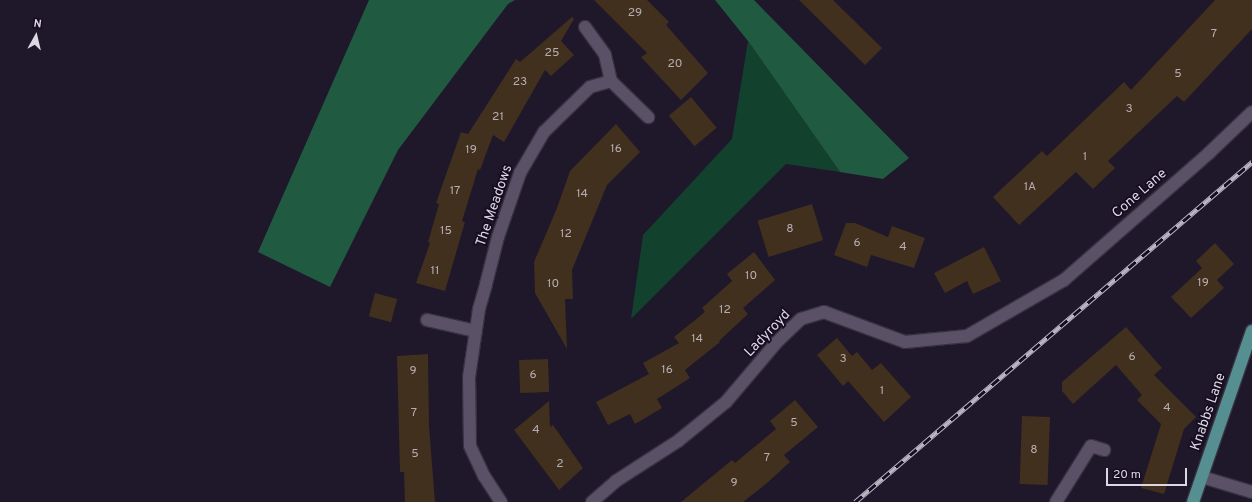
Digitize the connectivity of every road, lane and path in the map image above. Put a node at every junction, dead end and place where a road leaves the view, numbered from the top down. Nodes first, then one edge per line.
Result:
1 (585, 27) dead end
2 (611, 81) junction
3 (1252, 112) edge
4 (648, 117) dead end
5 (1043, 292) joint
6 (427, 320) dead end
7 (476, 331) junction
8 (1252, 331) edge
9 (1104, 450) dead end
10 (1202, 477) junction
11 (1252, 492) edge
12 (501, 502) edge
13 (592, 502) edge
14 (1056, 502) edge
15 (1194, 502) edge

1 - 2 street
2 - 4 street
2 - 7 street, The Meadows
3 - 5 street, Cone Lane
5 - 13 street, Ladyroyd
6 - 7 street
7 - 12 street, The Meadows
8 - 10 main road, Knabbs Lane
9 - 14 street
10 - 11 street
10 - 15 main road, Knabbs Lane

